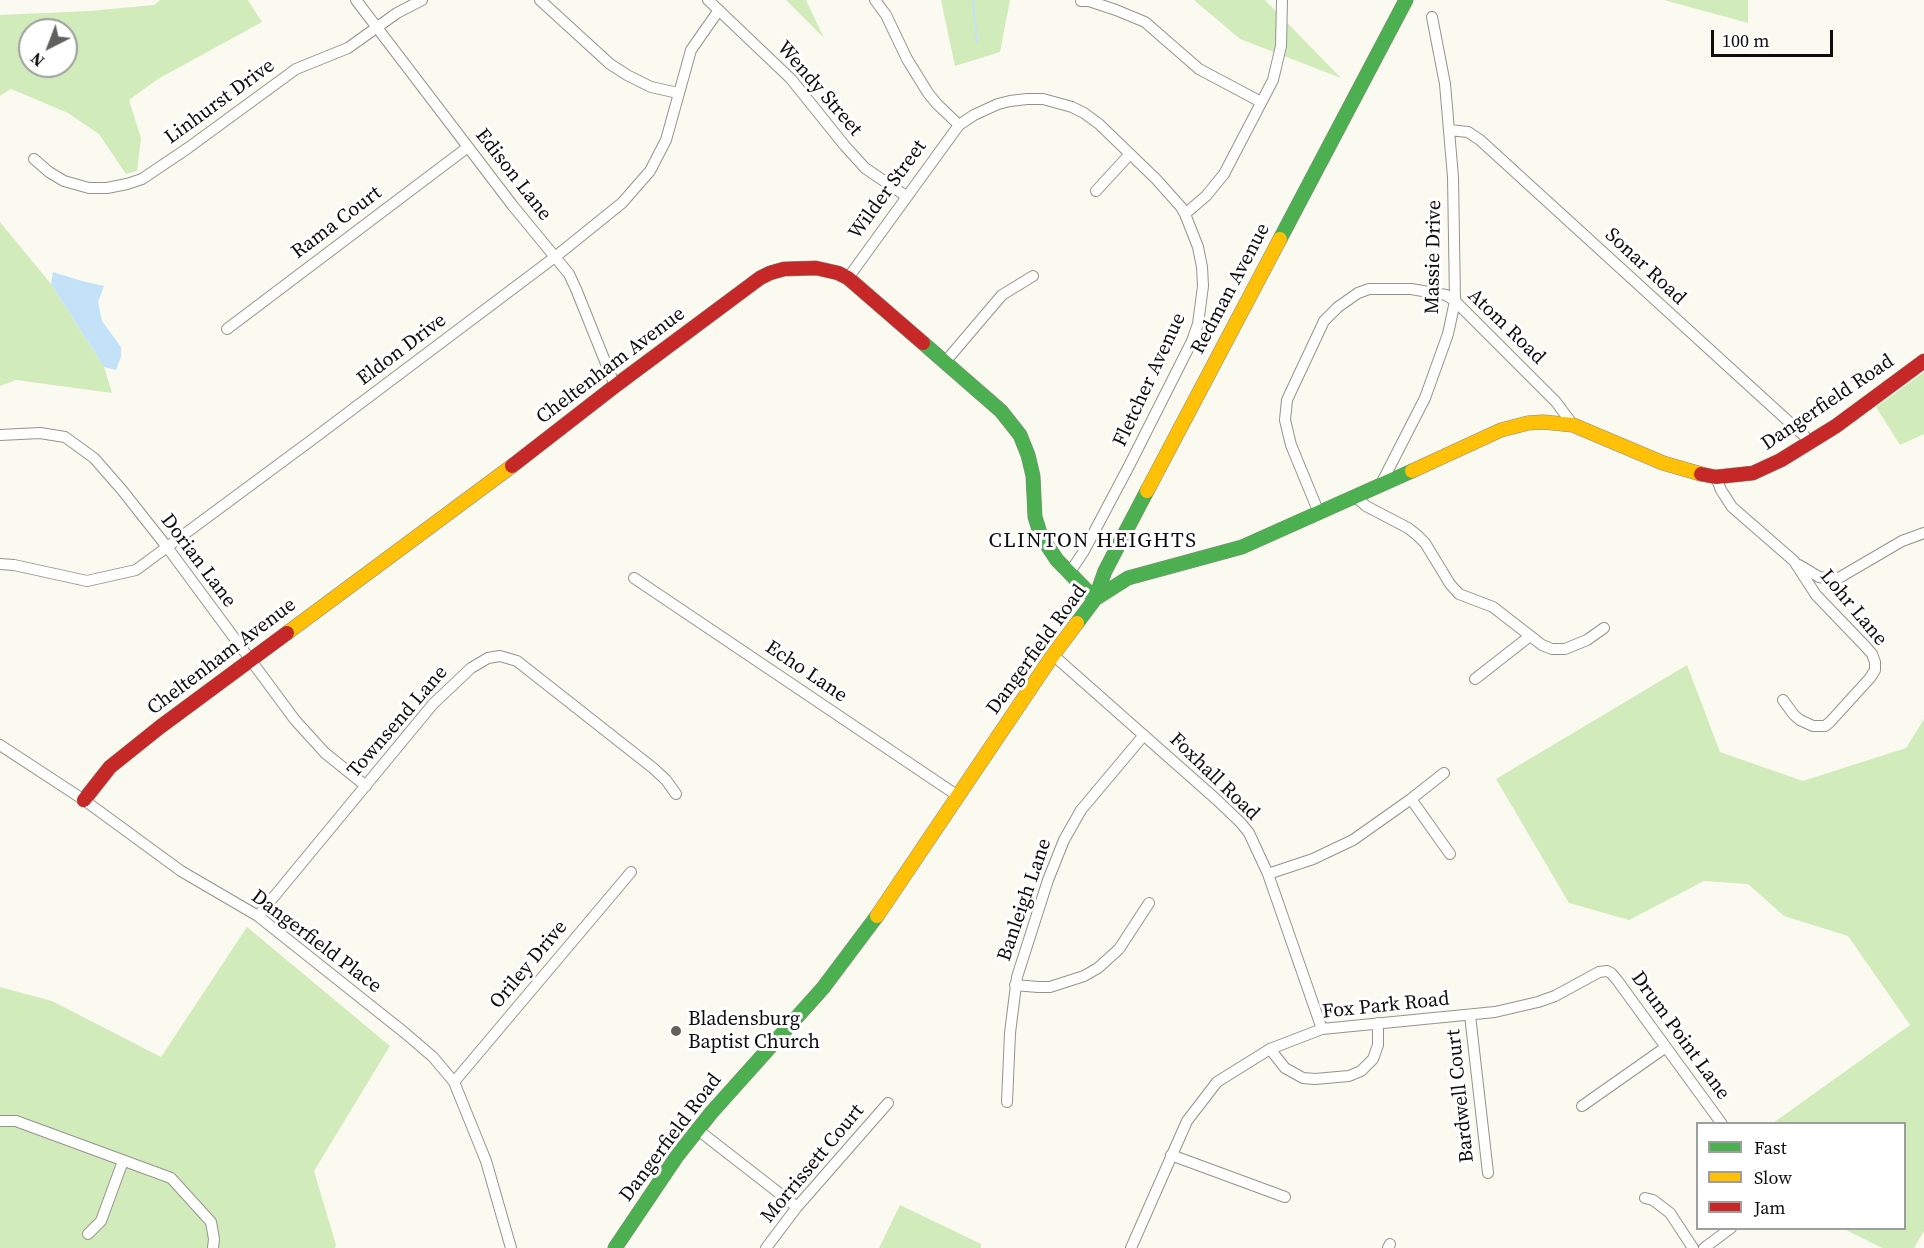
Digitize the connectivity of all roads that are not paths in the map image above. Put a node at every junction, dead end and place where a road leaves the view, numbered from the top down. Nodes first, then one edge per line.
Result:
1 (356, 0) edge
2 (422, 0) edge
3 (540, 0) edge
4 (708, 0) edge
5 (875, 0) edge
6 (1282, 0) edge
7 (1406, 0) edge
8 (1081, 1) edge
9 (719, 10) junction
10 (1432, 17) dead end
11 (376, 27) junction
12 (678, 93) junction
13 (1261, 102) junction
14 (959, 125) junction
15 (1449, 130) junction
16 (468, 147) junction
17 (1130, 154) junction
18 (33, 159) dead end
19 (1095, 191) dead end
20 (906, 196) junction
21 (1185, 214) junction
22 (555, 257) junction
23 (1033, 276) dead end
24 (848, 278) junction
25 (1455, 301) junction
26 (227, 329) dead end
27 (1924, 360) edge
28 (945, 362) junction
29 (615, 386) junction
30 (1573, 425) junction
31 (0, 435) edge
32 (1811, 442) junction
33 (1716, 477) junction
34 (1381, 484) junction
35 (1355, 496) junction
36 (1319, 513) junction
37 (1924, 533) edge
38 (167, 547) junction
39 (1794, 561) junction
40 (0, 564) edge
41 (1070, 572) junction
42 (634, 578) dead end
43 (1095, 598) junction
44 (1604, 628) dead end
45 (1530, 636) junction
46 (1053, 655) junction
47 (249, 660) junction
48 (1475, 679) dead end
49 (1783, 700) dead end
50 (1144, 735) junction
51 (0, 745) edge
52 (1444, 773) dead end
53 (366, 786) junction
54 (676, 794) dead end
55 (958, 796) junction
56 (1411, 799) junction
57 (84, 800) junction
58 (1450, 854) dead end
59 (631, 872) dead end
60 (1268, 874) junction
61 (1149, 903) dead end
62 (258, 916) junction
63 (1607, 971) joint
64 (1016, 985) junction
65 (1470, 1016) junction
66 (1378, 1023) junction
67 (1322, 1029) junction
68 (1666, 1047) junction
69 (1270, 1049) junction
70 (454, 1082) junction
71 (1007, 1102) dead end
72 (888, 1103) dead end
73 (1582, 1106) dead end
74 (0, 1121) edge
75 (1721, 1122) edge
76 (698, 1131) junction
77 (1171, 1155) junction
78 (123, 1161) junction
79 (1488, 1173) dead end
80 (1285, 1197) dead end
81 (1645, 1197) dead end
82 (797, 1207) junction
83 (1728, 1230) edge
84 (88, 1234) dead end
85 (213, 1248) edge
86 (511, 1248) edge
87 (615, 1248) edge
88 (766, 1248) edge
89 (1131, 1248) edge
90 (1693, 1248) edge
91 (1704, 1248) edge

1 - 11 street, Edison Lane
2 - 11 street, Linhurst Drive
3 - 12 street
4 - 9 street, Wendy Street
5 - 14 street
6 - 13 street
7 - 43 street, Redman Avenue
8 - 13 street
9 - 12 street, Eldon Drive
9 - 20 street, Wendy Street
10 - 15 street, Massie Drive
11 - 16 street, Edison Lane
11 - 18 street, Linhurst Drive
12 - 22 street, Eldon Drive
13 - 21 street
14 - 17 street, Fletcher Avenue
14 - 20 street, Wilder Street
15 - 25 street, Massie Drive
15 - 32 street, Sonar Road
16 - 22 street, Edison Lane
16 - 26 street, Rama Court
17 - 19 street
17 - 21 street, Fletcher Avenue
20 - 24 street, Wilder Street
21 - 41 street, Fletcher Avenue
22 - 29 street, Edison Lane
22 - 38 street, Eldon Drive
23 - 28 street
24 - 28 street, Cheltenham Avenue
24 - 29 street, Cheltenham Avenue
25 - 30 street, Atom Road
25 - 34 street, Massie Drive
25 - 36 street, Atom Road
27 - 32 street, Dangerfield Road
28 - 41 street, Cheltenham Avenue
29 - 47 street, Cheltenham Avenue
30 - 33 street, Dangerfield Road
30 - 34 street, Dangerfield Road
31 - 38 street, Dorian Lane
32 - 33 street, Dangerfield Road
33 - 39 street, Lohr Lane
34 - 35 street, Dangerfield Road
35 - 36 street, Dangerfield Road
35 - 45 street
36 - 43 street, Dangerfield Road
37 - 39 street
38 - 40 street, Eldon Drive
38 - 47 street, Dorian Lane
39 - 49 street, Lohr Lane
41 - 43 street, Cheltenham Avenue
42 - 55 street, Echo Lane
43 - 46 street, Dangerfield Road
44 - 45 street
45 - 48 street
46 - 50 street, Foxhall Road
46 - 55 street, Dangerfield Road
47 - 53 street, Dorian Lane
47 - 57 street, Cheltenham Avenue
50 - 60 street, Foxhall Road
50 - 64 street, Banleigh Lane
51 - 57 street, Dangerfield Place
52 - 56 street
53 - 54 street, Townsend Lane
53 - 62 street, Townsend Lane
55 - 76 street, Dangerfield Road
56 - 58 street
56 - 60 street
57 - 62 street, Dangerfield Place
59 - 70 street, Oriley Drive
60 - 67 street, Foxhall Road
61 - 64 street
62 - 70 street, Dangerfield Place
63 - 65 street, Fox Park Road
63 - 68 street, Drum Point Lane
64 - 71 street, Banleigh Lane
65 - 66 street, Fox Park Road
65 - 79 street, Bardwell Court
66 - 67 street, Fox Park Road
66 - 69 street
67 - 69 street, Fox Park Road
68 - 73 street
68 - 75 street, Drum Point Lane
69 - 77 street, Fox Park Road
70 - 86 street, Dangerfield Place
72 - 82 street, Morrissett Court
74 - 78 street
76 - 82 street
76 - 87 street, Dangerfield Road
77 - 80 street
77 - 89 street, Fox Park Road
78 - 84 street
78 - 85 street
81 - 90 street
82 - 88 street, Morrissett Court
83 - 91 street

